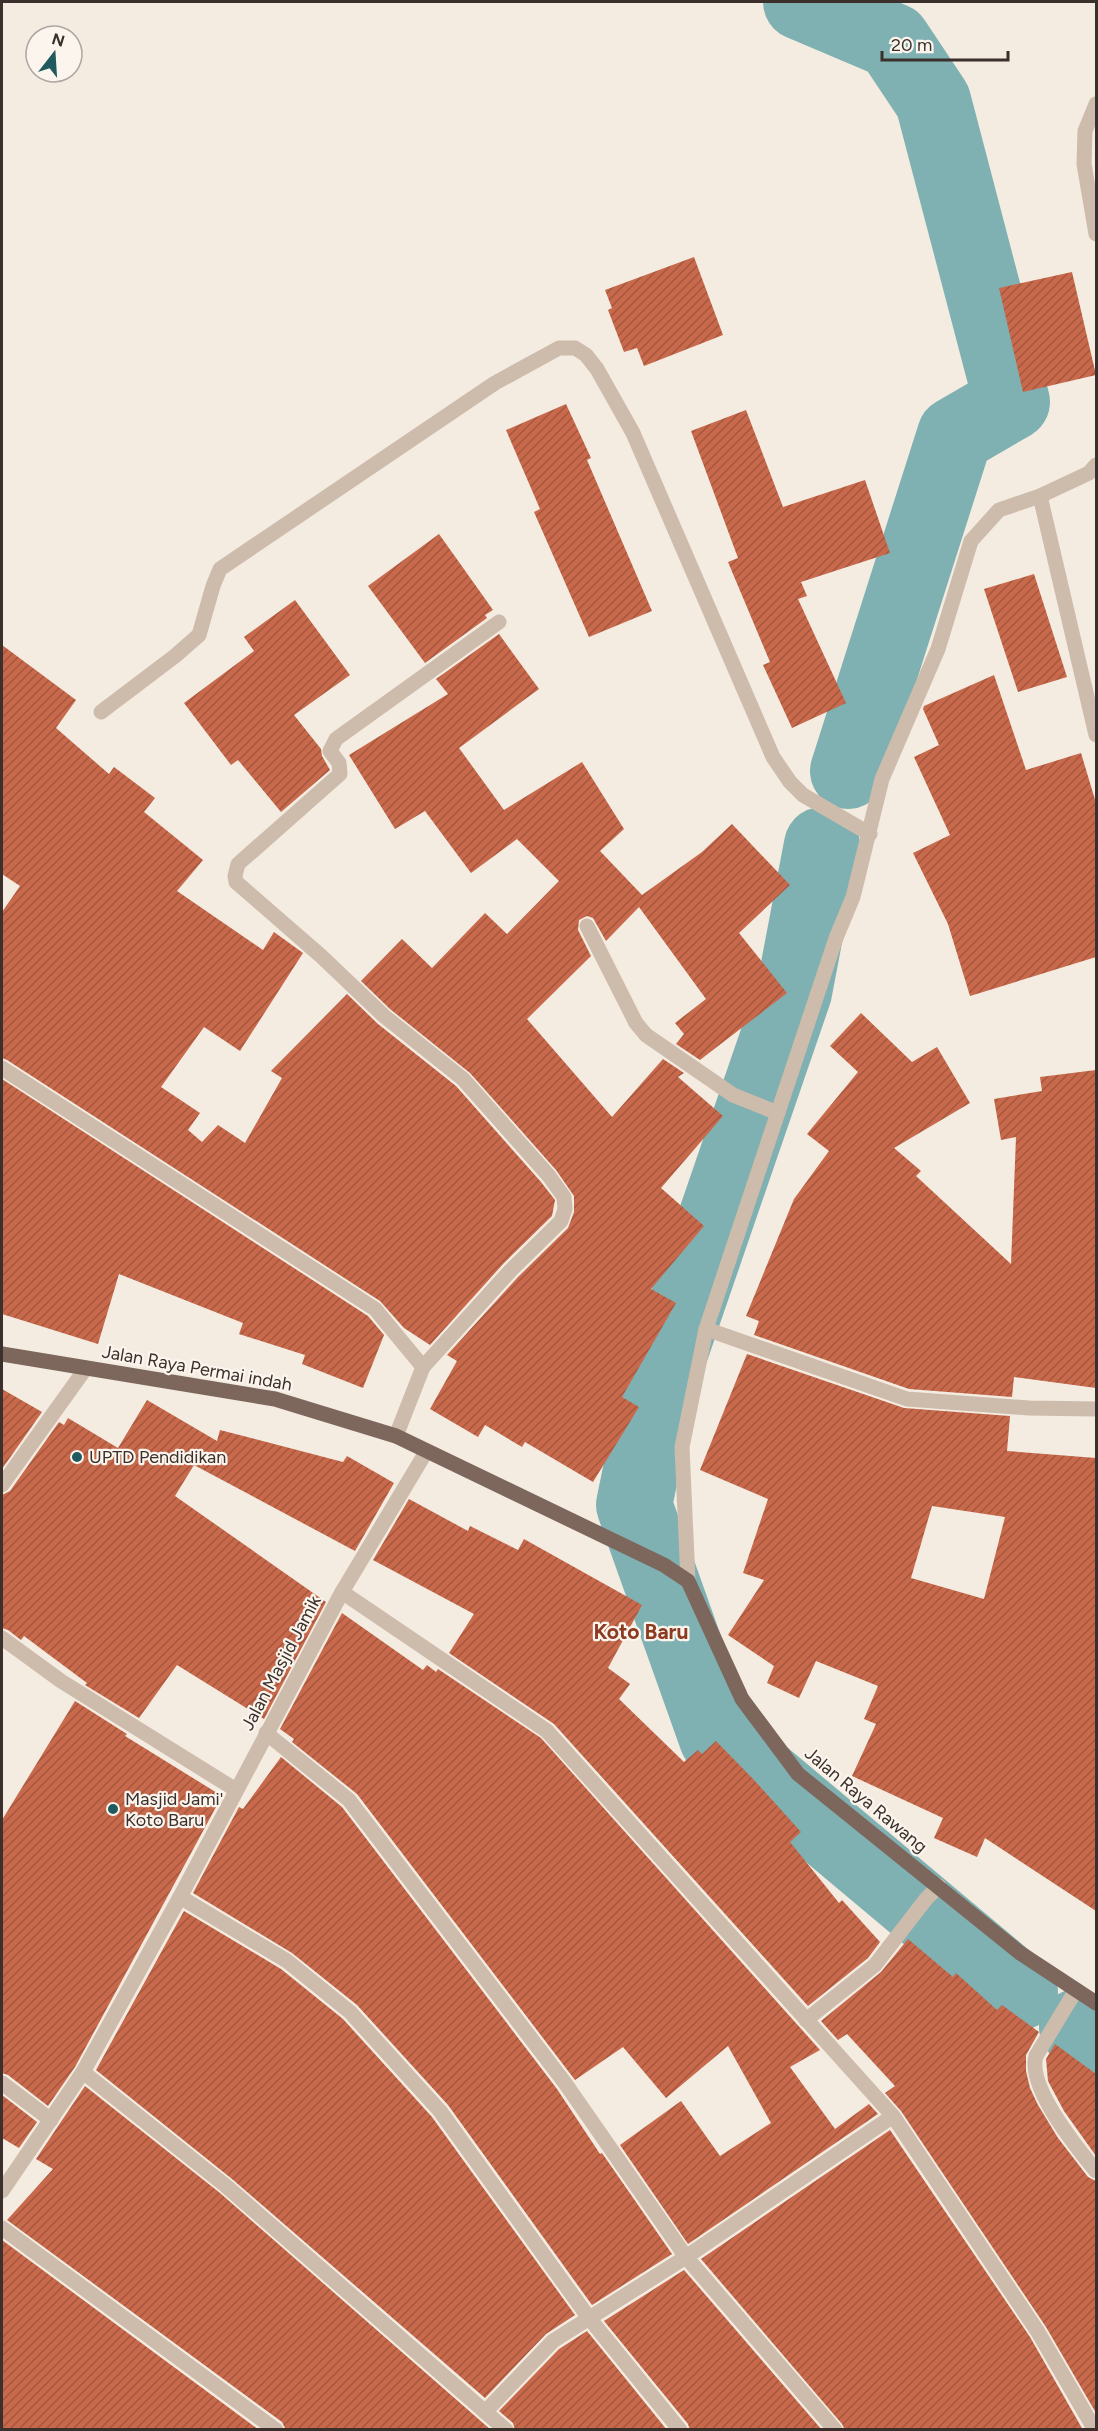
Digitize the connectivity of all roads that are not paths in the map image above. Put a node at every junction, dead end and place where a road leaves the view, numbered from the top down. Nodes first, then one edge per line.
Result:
1 (1096, 104) edge
2 (1096, 234) edge
3 (1096, 465) edge
4 (1040, 496) junction
5 (499, 622) dead end
6 (101, 712) dead end
7 (1096, 735) edge
8 (870, 834) junction
9 (587, 926) dead end
10 (2, 1068) edge
11 (773, 1111) junction
12 (706, 1329) junction
13 (2, 1354) edge
14 (423, 1366) junction
15 (86, 1368) junction
16 (1096, 1409) edge
17 (396, 1436) junction
18 (426, 1452) junction
19 (2, 1485) edge
20 (688, 1581) junction
21 (342, 1592) junction
22 (2, 1638) edge
23 (266, 1733) junction
24 (236, 1790) junction
25 (939, 1886) junction
26 (180, 1897) junction
27 (1076, 1990) junction
28 (1096, 2003) edge
29 (806, 2020) junction
30 (83, 2072) junction
31 (2, 2083) edge
32 (893, 2116) junction
33 (51, 2120) junction
34 (1096, 2171) edge
35 (2, 2192) edge
36 (2, 2228) edge
37 (686, 2257) junction
38 (589, 2318) junction
39 (485, 2412) junction
40 (276, 2430) edge
41 (506, 2430) edge
42 (680, 2430) edge
43 (835, 2430) edge
44 (1095, 2430) edge

1 - 2 street
3 - 4 street
4 - 7 street
4 - 8 street
5 - 14 street
6 - 8 street
8 - 11 street
9 - 11 street
10 - 14 street
11 - 12 street
12 - 16 street
12 - 20 street
13 - 15 main road, Jalan Raya Permai indah
14 - 17 street
15 - 17 main road, Jalan Raya Permai indah
15 - 19 street
17 - 18 main road, Jalan Raya Permai indah
18 - 20 main road, Jalan Raya Permai indah
18 - 21 street, Jalan Masjid Jamik
20 - 25 main road, Jalan Raya Rawang
21 - 23 street, Jalan Masjid Jamik
21 - 29 street
22 - 24 street
23 - 24 street, Jalan Masjid Jamik
23 - 37 street
24 - 26 street, Jalan Masjid Jamik
25 - 27 main road, Jalan Raya Rawang
25 - 29 street
26 - 30 street, Jalan Masjid Jamik
26 - 38 street
27 - 28 main road, Jalan Raya Rawang
27 - 34 street
29 - 32 street
30 - 33 street, Jalan Masjid Jamik
30 - 39 street
31 - 33 street
32 - 37 street
32 - 44 street
33 - 35 street, Jalan Masjid Jamik
36 - 40 street
37 - 38 street
37 - 43 street
38 - 39 street
38 - 42 street
39 - 41 street

